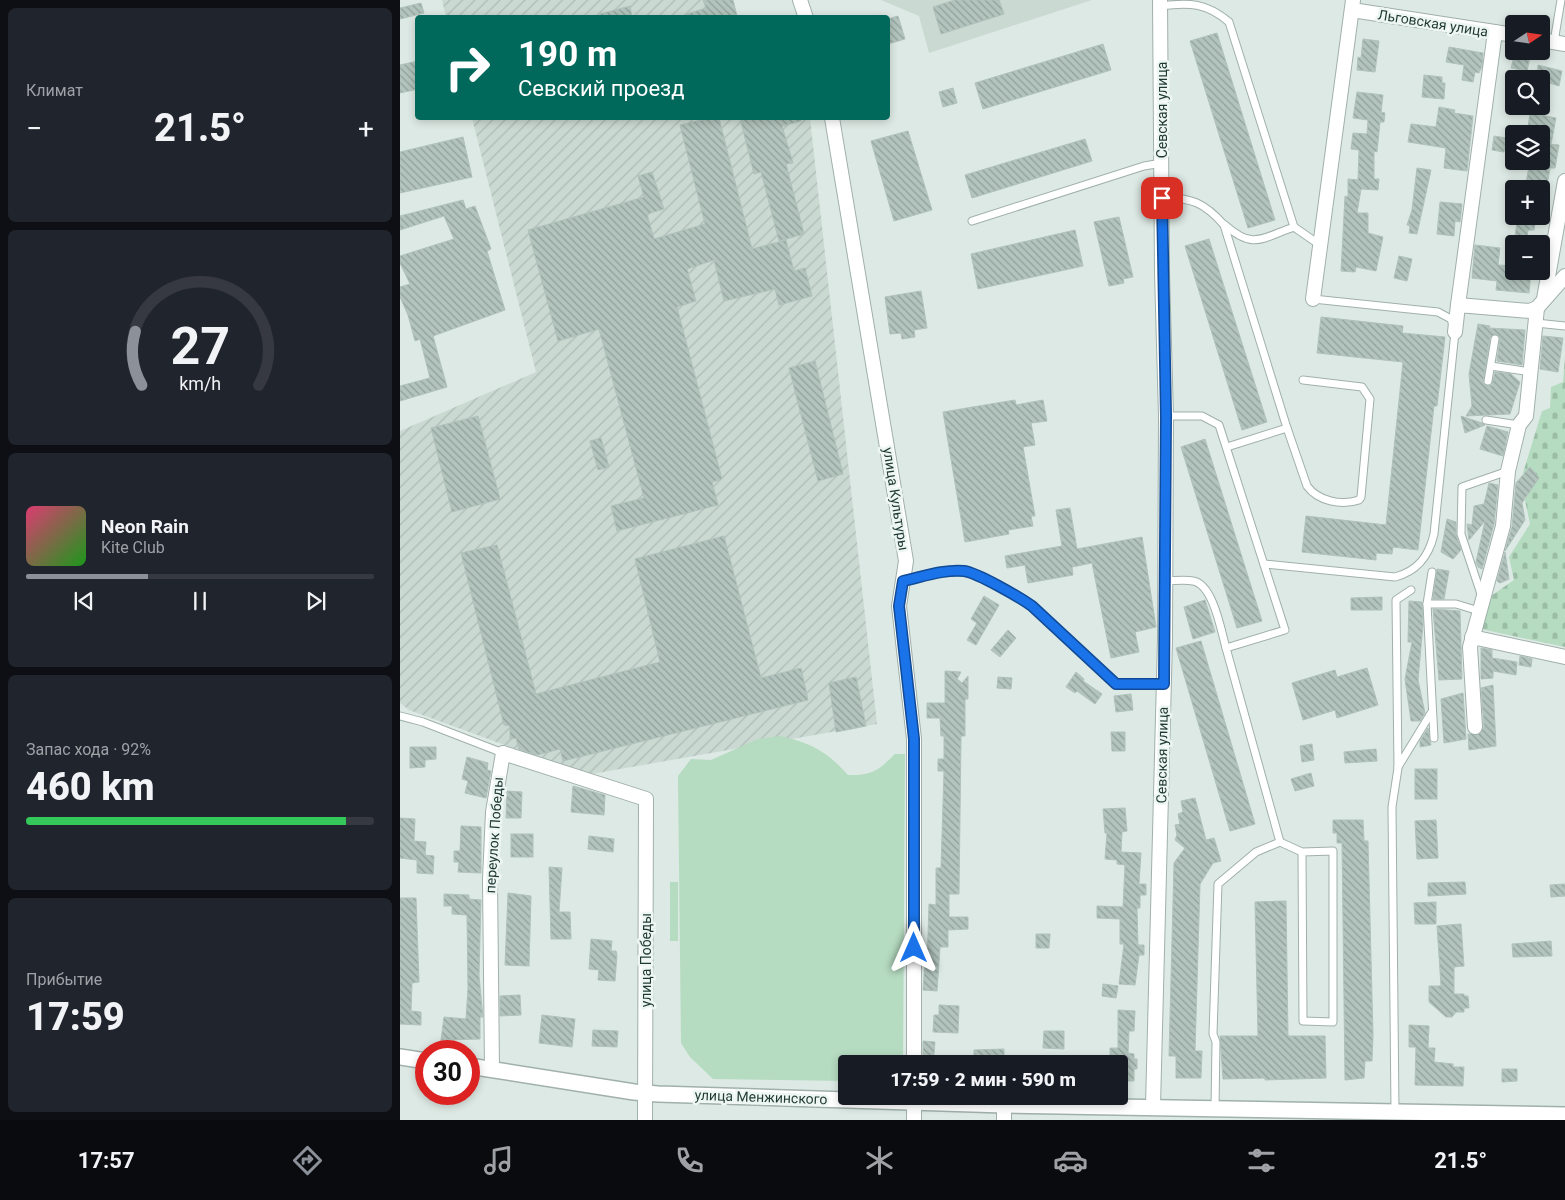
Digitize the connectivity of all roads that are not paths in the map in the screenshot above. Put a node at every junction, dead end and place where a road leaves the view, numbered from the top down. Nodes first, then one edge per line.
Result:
1 (800, 0) edge
2 (1561, 0) edge
3 (1187, 1) edge
4 (1161, 3) edge
5 (1352, 5) edge
6 (805, 15) edge
7 (1494, 32) junction
8 (1505, 34) edge
9 (1553, 42) edge
10 (832, 120) edge
11 (1162, 163) junction
12 (1565, 181) edge
13 (1162, 198) junction
14 (972, 220) dead end
15 (1224, 225) junction
16 (1294, 227) junction
17 (1320, 245) junction
18 (1565, 276) edge
19 (1313, 299) joint
20 (1541, 304) junction
21 (1458, 305) junction
22 (1536, 323) junction
23 (1565, 326) edge
24 (1455, 332) junction
25 (1495, 338) dead end
26 (1491, 366) junction
27 (1530, 372) junction
28 (1303, 380) dead end
29 (1488, 382) dead end
30 (1166, 416) junction
31 (1486, 420) dead end
32 (1519, 425) junction
33 (1287, 428) junction
34 (1226, 447) junction
35 (1508, 471) junction
36 (1264, 564) junction
37 (1432, 572) dead end
38 (903, 581) junction
39 (1165, 581) junction
40 (1411, 590) dead end
41 (1428, 604) junction
42 (1481, 605) junction
43 (1472, 637) junction
44 (1226, 648) junction
45 (1565, 657) edge
46 (1164, 684) junction
47 (1432, 712) junction
48 (400, 716) edge
49 (1475, 727) dead end
50 (1434, 738) dead end
51 (503, 752) junction
52 (1398, 768) junction
53 (1280, 842) junction
54 (1302, 852) junction
55 (914, 1055) edge
56 (400, 1058) edge
57 (415, 1060) edge
58 (480, 1067) edge
59 (492, 1069) junction
60 (645, 1093) junction
61 (838, 1097) edge
62 (914, 1105) edge
63 (953, 1105) edge
64 (1215, 1108) junction
65 (1394, 1112) junction
66 (1004, 1113) edge
67 (1153, 1113) edge
68 (1565, 1115) edge
69 (1469, 1118) edge
70 (645, 1120) edge
71 (914, 1120) edge

1 - 6 street
2 - 9 lane
3 - 4 lane
3 - 16 lane
4 - 11 street, Севская улица
5 - 7 street, Льговская улица
5 - 17 street
7 - 8 street, Льговская улица
7 - 21 street
10 - 38 street, улица Культуры
11 - 13 street, Севская улица
11 - 14 lane
12 - 20 street
13 - 15 lane
13 - 30 street, Севская улица
15 - 16 lane
15 - 33 lane
16 - 17 lane
17 - 19 street
18 - 20 street
19 - 24 lane
20 - 21 street
20 - 22 street
21 - 24 street
22 - 23 lane
22 - 27 street
24 - 36 lane
25 - 26 lane
26 - 27 lane
26 - 29 lane
27 - 32 street
28 - 33 lane
30 - 34 lane
30 - 39 street, Севская улица
31 - 32 lane
32 - 35 street
33 - 34 lane
34 - 36 lane
35 - 42 street
35 - 42 lane
36 - 44 lane
37 - 41 lane
38 - 46 lane
38 - 55 street, улица Культуры
39 - 44 lane
39 - 46 street, Севская улица
40 - 52 lane
41 - 42 lane
41 - 47 lane
42 - 43 street
43 - 45 street
43 - 49 street
44 - 53 lane
46 - 67 street, Севская улица
47 - 50 lane
47 - 52 lane
48 - 51 lane
51 - 59 street, переулок Победы
51 - 60 street, улица Победы
52 - 65 lane
53 - 54 lane
53 - 64 lane
54 - 54 lane
56 - 57 street
58 - 59 street, улица Менжинского
59 - 60 street, улица Менжинского
60 - 61 street, улица Менжинского
60 - 70 street, улица Победы
62 - 71 street
63 - 66 street, улица Менжинского
64 - 65 street, улица Менжинского
64 - 67 street, улица Менжинского
65 - 69 street, улица Менжинского
66 - 67 street, улица Менжинского
68 - 69 street, улица Менжинского

